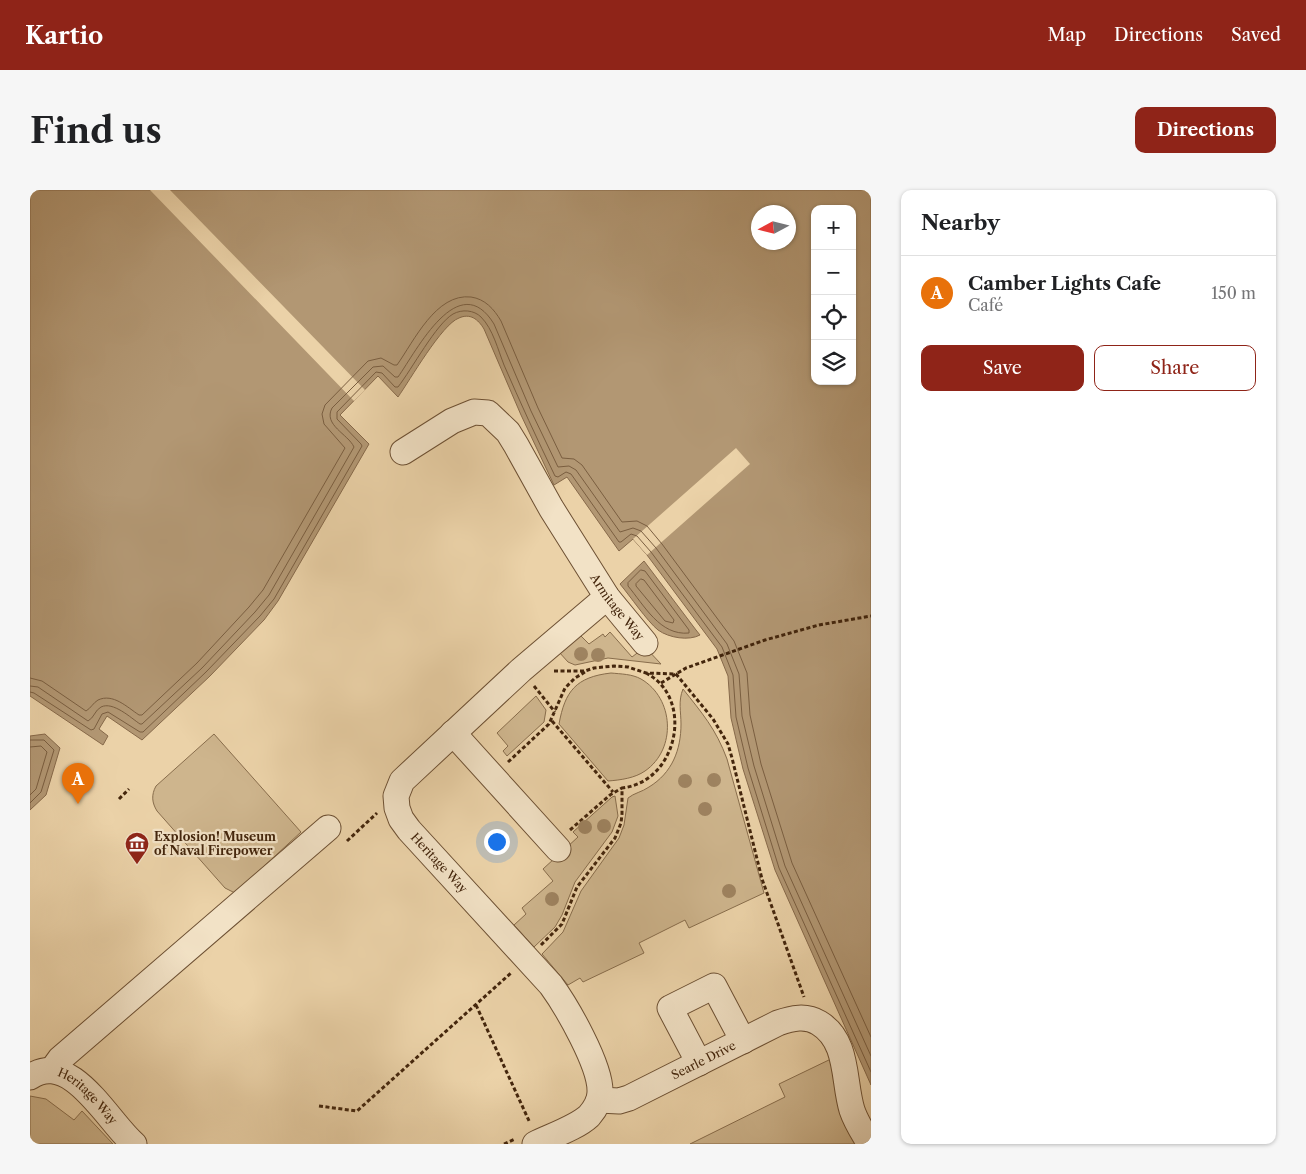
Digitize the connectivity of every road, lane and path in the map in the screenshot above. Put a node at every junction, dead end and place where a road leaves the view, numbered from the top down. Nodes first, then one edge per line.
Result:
1 (403, 452) dead end
2 (606, 598) junction
3 (871, 616) edge
4 (645, 643) dead end
5 (521, 670) junction
6 (585, 671) junction
7 (646, 673) junction
8 (676, 674) junction
9 (661, 683) junction
10 (555, 713) junction
11 (552, 721) junction
12 (453, 732) junction
13 (493, 776) junction
14 (622, 788) junction
15 (129, 790) dead end
16 (613, 792) junction
17 (396, 796) junction
18 (120, 798) dead end
19 (328, 828) joint
20 (556, 846) joint
21 (522, 963) junction
22 (476, 1006) junction
23 (810, 1019) junction
24 (743, 1041) junction
25 (699, 1063) junction
26 (41, 1073) edge
27 (599, 1100) junction
28 (320, 1106) dead end
29 (536, 1139) edge
30 (134, 1144) edge
31 (504, 1144) edge
32 (870, 1144) edge

1 - 2 street, Armitage Way
2 - 4 street, Armitage Way
2 - 5 street
3 - 8 path
5 - 6 path
5 - 10 path
5 - 12 street
6 - 7 path
6 - 10 path
7 - 8 path
7 - 9 path
8 - 9 path
8 - 23 path
9 - 14 path
10 - 11 path
11 - 13 path
11 - 16 path
12 - 13 street
12 - 17 street
13 - 20 street
14 - 16 path
14 - 21 path
15 - 18 path
16 - 20 path
17 - 19 path
17 - 21 street, Heritage Way
19 - 26 street
21 - 22 path
21 - 27 street, Heritage Way
22 - 28 path
22 - 29 path
23 - 24 street, Searle Drive
23 - 32 street
24 - 25 street, Searle Drive
24 - 25 street
25 - 27 street, Searle Drive
26 - 30 street, Heritage Way
27 - 29 street
29 - 31 path

